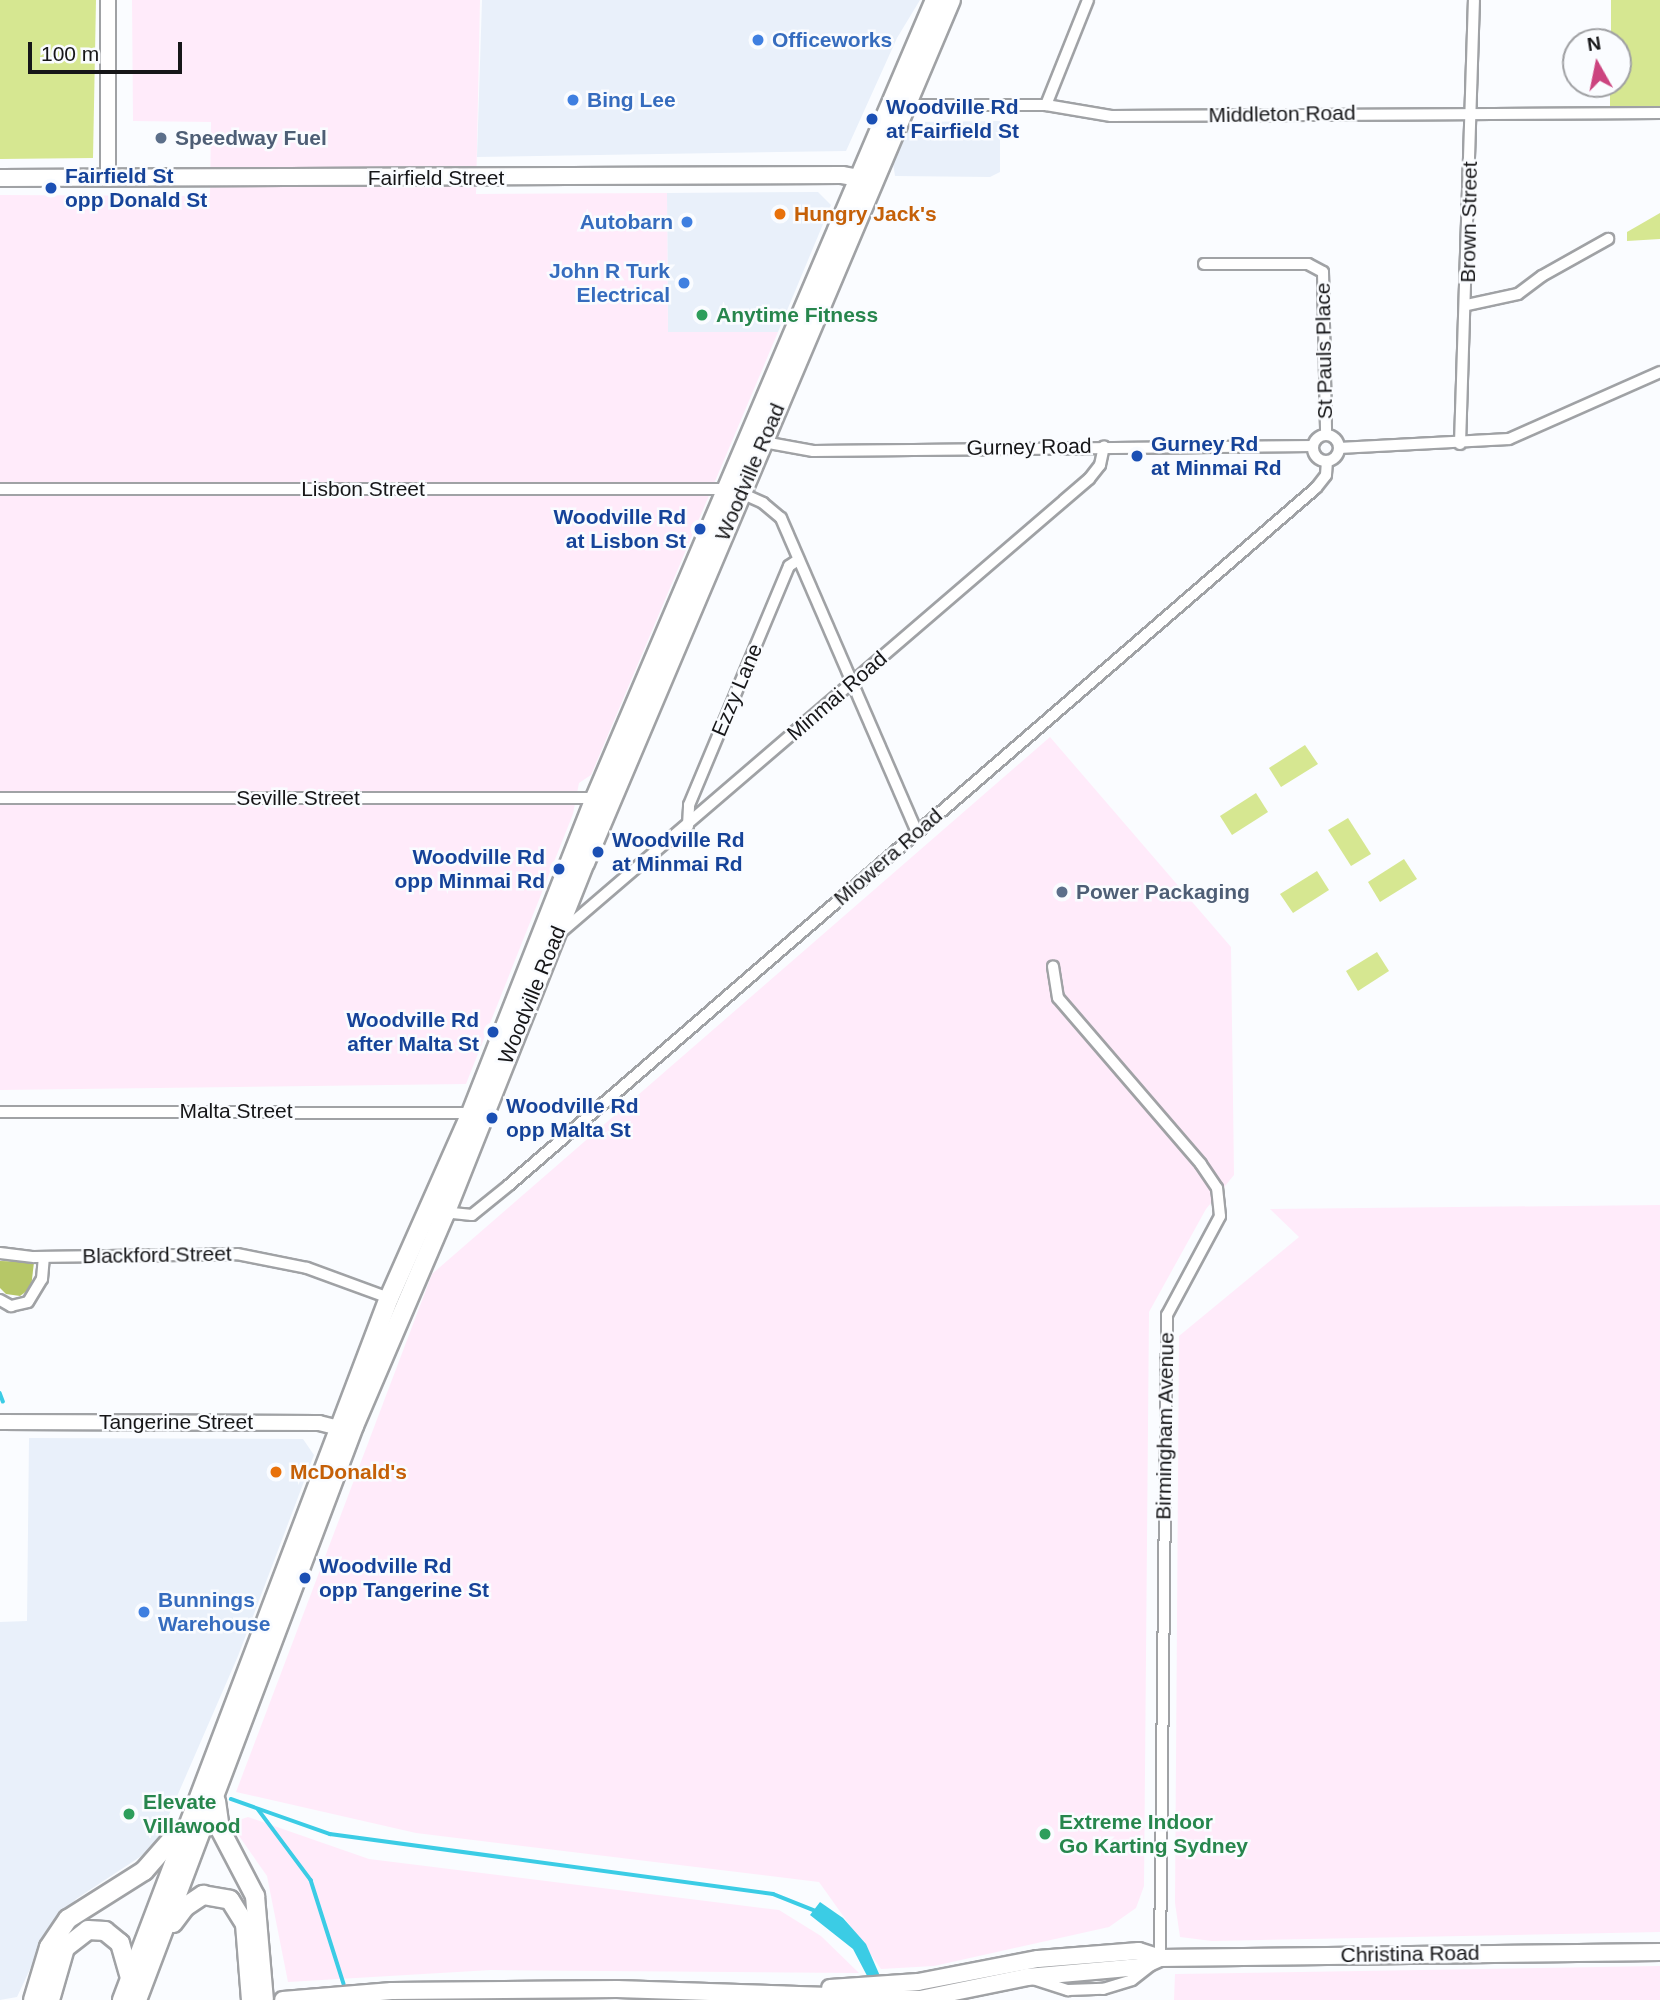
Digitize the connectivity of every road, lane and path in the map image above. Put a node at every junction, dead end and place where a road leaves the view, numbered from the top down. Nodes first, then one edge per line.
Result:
1 (108, 0) edge
2 (934, 0) edge
3 (951, 0) edge
4 (1088, 0) edge
5 (1474, 0) edge
6 (906, 100) junction
7 (1046, 105) junction
8 (1472, 113) junction
9 (1660, 113) edge
10 (0, 178) edge
11 (864, 178) junction
12 (108, 179) junction
13 (1608, 239) dead end
14 (1204, 264) dead end
15 (1467, 305) junction
16 (1660, 372) edge
17 (1326, 435) junction
18 (755, 440) junction
19 (1460, 444) junction
20 (1104, 446) junction
21 (1314, 446) junction
22 (1339, 448) junction
23 (1327, 461) junction
24 (0, 489) edge
25 (734, 491) junction
26 (797, 560) junction
27 (853, 682) junction
28 (0, 798) edge
29 (595, 798) junction
30 (688, 826) junction
31 (917, 832) junction
32 (555, 937) junction
33 (1053, 966) dead end
34 (0, 1112) edge
35 (471, 1113) junction
36 (428, 1205) junction
37 (445, 1214) junction
38 (0, 1253) edge
39 (44, 1257) junction
40 (389, 1298) junction
41 (0, 1300) edge
42 (0, 1422) edge
43 (345, 1429) junction
44 (209, 1791) junction
45 (159, 1944) junction
46 (1660, 1952) edge
47 (1160, 1958) junction
48 (130, 1979) junction
49 (477, 1991) junction
50 (891, 1991) edge
51 (872, 1992) edge
52 (42, 1998) edge
53 (122, 2000) edge
54 (137, 2000) edge
55 (251, 2000) edge
56 (264, 2000) edge
57 (283, 2000) edge
58 (422, 2000) edge

1 - 12 street
2 - 11 main road, Woodville Road
3 - 6 main road, Woodville Road
4 - 7 street
5 - 8 street, Brown Street
6 - 7 street, Middleton Road
6 - 11 main road, Woodville Road
7 - 8 street, Middleton Road
8 - 9 street, Middleton Road
8 - 15 street, Brown Street
10 - 12 main road, Fairfield Street
11 - 12 main road, Fairfield Street
11 - 18 main road, Woodville Road
13 - 15 street
14 - 17 street, St Pauls Place
15 - 19 street, Brown Street
16 - 19 street
17 - 21 street
17 - 22 street
18 - 20 street, Gurney Road
18 - 25 main road, Woodville Road
19 - 22 street
20 - 21 street, Gurney Road
20 - 27 street, Minmai Road
21 - 23 street
22 - 23 street
23 - 31 street, Miowera Road
24 - 25 street, Lisbon Street
25 - 26 street
25 - 29 main road, Woodville Road
25 - 32 main road, Woodville Road
26 - 27 street
26 - 30 street, Ezzy Lane
27 - 30 street, Minmai Road
27 - 31 street
28 - 29 street, Seville Street
29 - 35 main road, Woodville Road
30 - 32 street, Minmai Road
31 - 37 street, Miowera Road
32 - 37 main road, Woodville Road
33 - 47 street, Birmingham Avenue
34 - 35 street, Malta Street
35 - 36 main road, Woodville Road
36 - 37 street
36 - 40 main road, Woodville Road
37 - 43 main road, Woodville Road
38 - 39 street, Blackford Street
39 - 40 street, Blackford Street
39 - 41 street
40 - 43 main road, Woodville Road
42 - 43 street, Tangerine Street
43 - 44 main road, Woodville Road
44 - 45 main road, Woodville Road
44 - 48 main road, Woodville Road
44 - 52 main road
44 - 56 main road
45 - 54 main road, Woodville Road
45 - 55 main road
46 - 47 main road, Christina Road
47 - 50 main road, Christina Road
47 - 50 main road, Christina Road
48 - 52 main road
48 - 53 main road, Woodville Road
49 - 51 main road, Christina Road
49 - 57 main road, Christina Road
49 - 58 main road
50 - 51 main road, Christina Road

